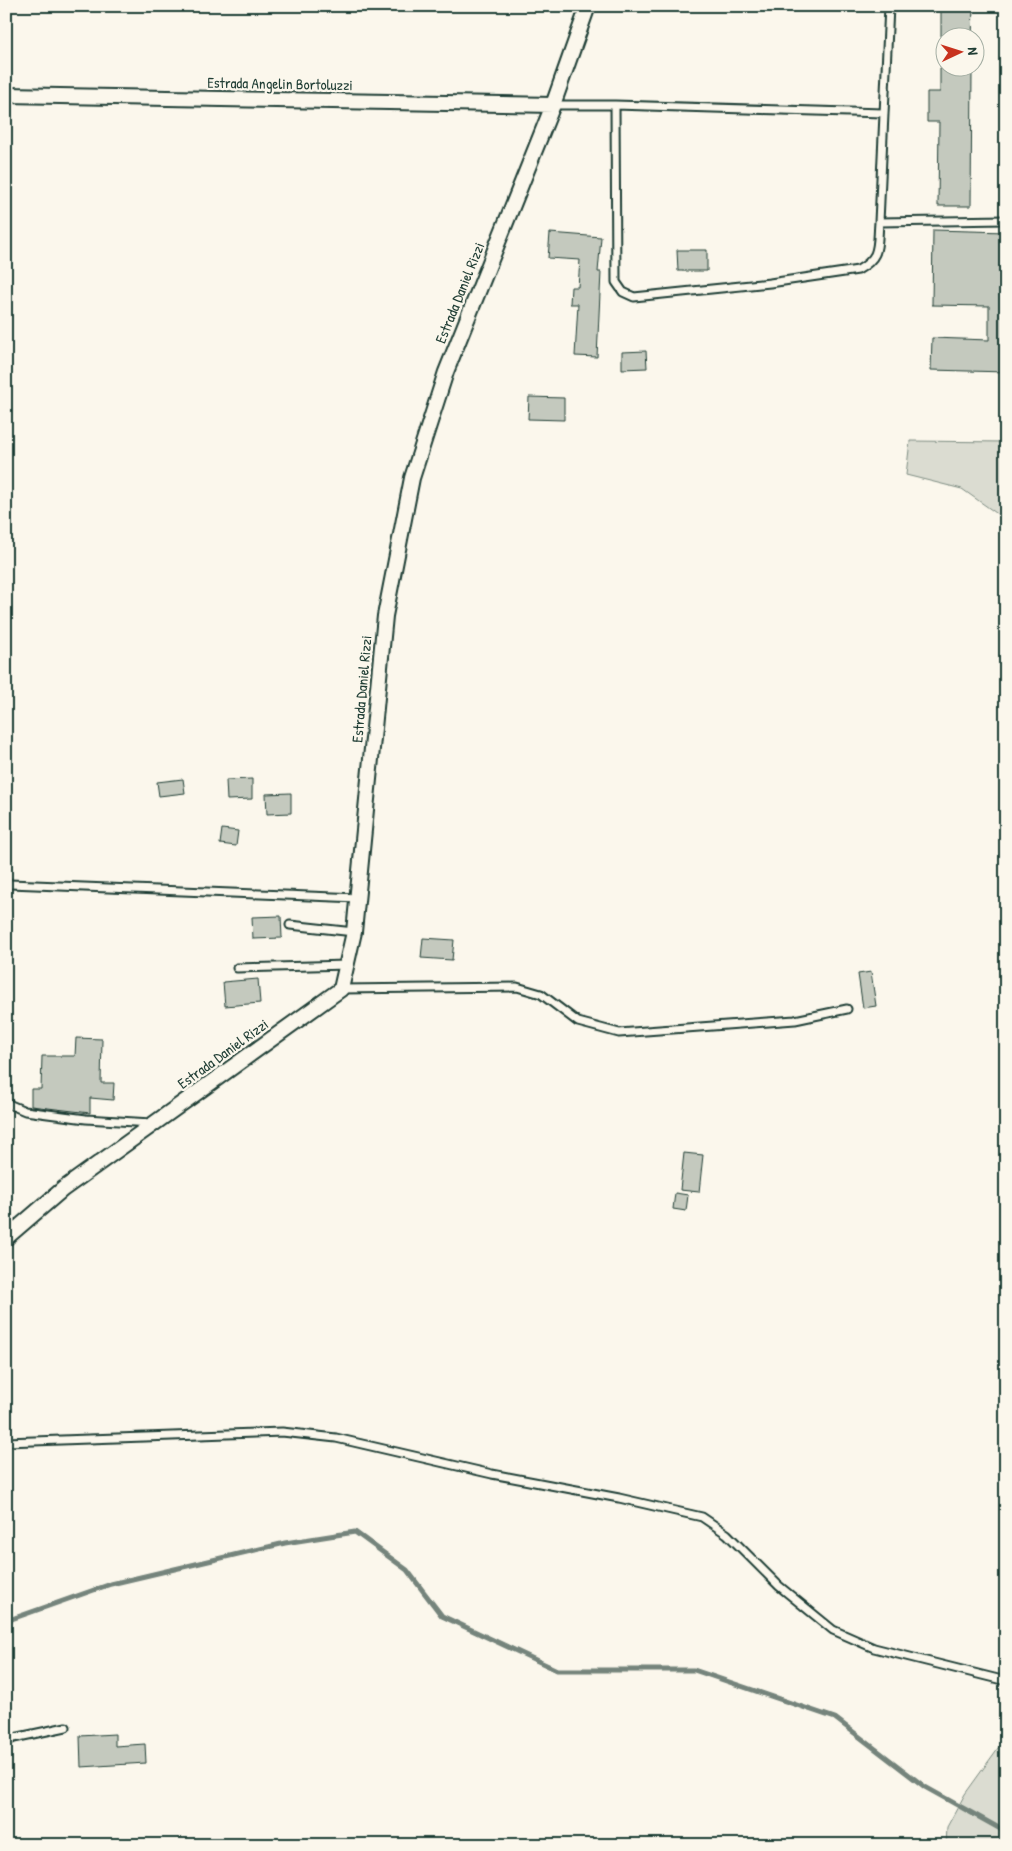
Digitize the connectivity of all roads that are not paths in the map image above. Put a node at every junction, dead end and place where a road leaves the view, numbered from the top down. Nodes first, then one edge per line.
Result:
1 (588, 6) edge
2 (889, 6) edge
3 (6, 95) edge
4 (553, 105) junction
5 (615, 105) junction
6 (883, 113) junction
7 (1006, 220) edge
8 (880, 222) junction
9 (10, 884) dead end
10 (358, 898) junction
11 (290, 925) dead end
12 (354, 932) junction
13 (347, 965) junction
14 (237, 968) dead end
15 (341, 989) junction
16 (848, 1009) dead end
17 (6, 1104) edge
18 (154, 1123) junction
19 (6, 1238) edge
20 (6, 1442) edge
21 (1006, 1681) edge
22 (66, 1727) dead end
23 (6, 1742) edge

1 - 4 street, Estrada Daniel Rizzi
2 - 6 lane
3 - 4 street, Estrada Angelin Bortoluzzi
4 - 5 lane
4 - 10 street, Estrada Daniel Rizzi
5 - 6 lane
5 - 8 lane
6 - 8 lane
7 - 8 lane
9 - 10 lane
10 - 12 street, Estrada Daniel Rizzi
11 - 12 lane
12 - 13 street, Estrada Daniel Rizzi
13 - 14 lane
13 - 15 street, Estrada Daniel Rizzi
15 - 16 lane
15 - 18 street, Estrada Daniel Rizzi
17 - 18 lane
18 - 19 street, Estrada Daniel Rizzi
20 - 21 lane
22 - 23 lane

